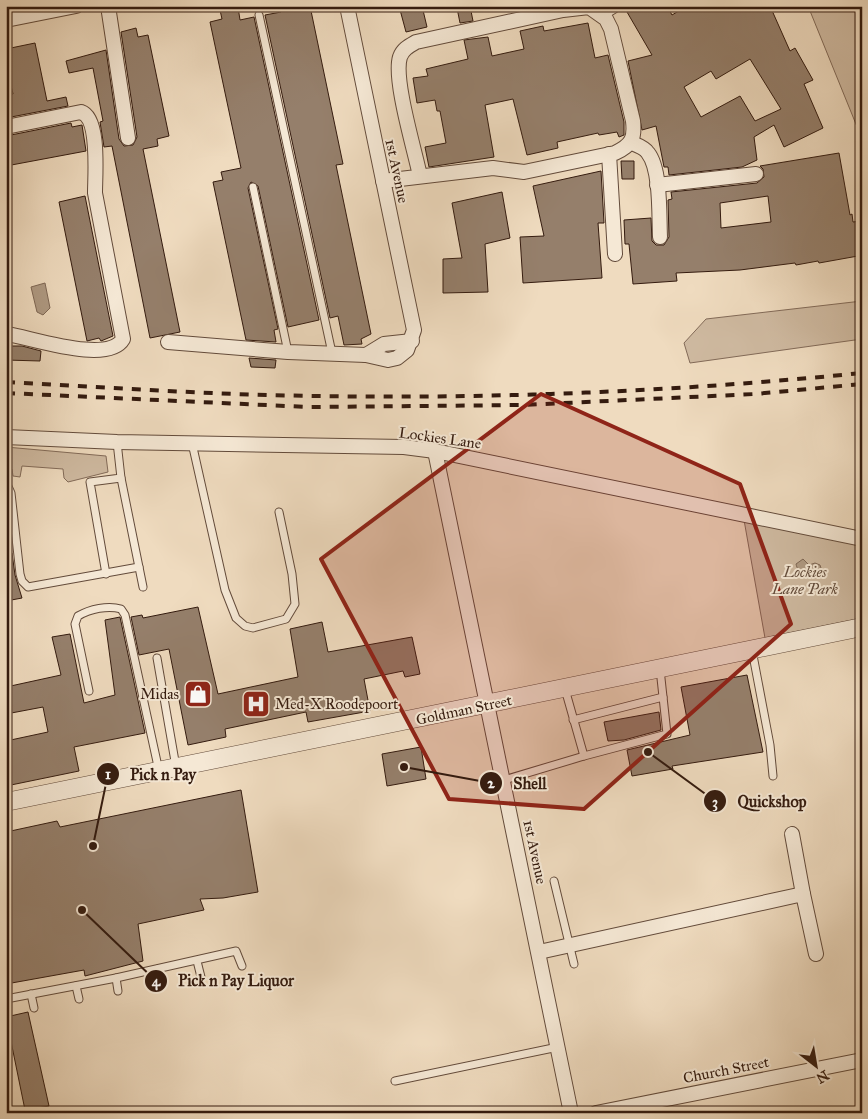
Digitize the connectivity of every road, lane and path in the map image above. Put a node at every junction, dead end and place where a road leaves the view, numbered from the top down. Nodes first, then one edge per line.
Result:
1 (76, 6) edge
2 (108, 6) edge
3 (347, 6) edge
4 (613, 6) edge
5 (600, 14) junction
6 (259, 15) dead end
7 (6, 20) edge
8 (6, 127) edge
9 (128, 138) dead end
10 (632, 143) junction
11 (610, 154) junction
12 (756, 174) dead end
13 (420, 176) junction
14 (383, 181) junction
15 (657, 185) junction
16 (253, 187) dead end
17 (660, 237) dead end
18 (616, 254) dead end
19 (6, 334) edge
20 (168, 342) dead end
21 (288, 352) junction
22 (332, 354) junction
23 (6, 437) edge
24 (117, 442) junction
25 (192, 443) junction
26 (435, 451) junction
27 (121, 478) junction
28 (6, 482) edge
29 (279, 512) dead end
30 (862, 539) edge
31 (139, 567) junction
32 (106, 574) junction
33 (143, 587) dead end
34 (862, 627) edge
35 (752, 650) junction
36 (157, 658) dead end
37 (660, 669) junction
38 (564, 689) junction
39 (89, 691) dead end
40 (664, 696) junction
41 (488, 705) junction
42 (573, 720) junction
43 (584, 756) junction
44 (168, 770) junction
45 (773, 776) dead end
46 (504, 780) junction
47 (6, 802) edge
48 (792, 834) dead end
49 (554, 880) dead end
50 (803, 894) junction
51 (570, 945) junction
52 (539, 952) junction
53 (816, 954) dead end
54 (197, 960) junction
55 (574, 964) dead end
56 (242, 966) dead end
57 (158, 969) junction
58 (201, 977) dead end
59 (116, 978) junction
60 (162, 982) dead end
61 (76, 986) junction
62 (118, 991) dead end
63 (30, 994) junction
64 (6, 999) edge
65 (79, 1000) dead end
66 (34, 1008) dead end
67 (559, 1047) junction
68 (862, 1060) edge
69 (395, 1081) dead end
70 (571, 1113) edge
71 (596, 1113) edge

1 - 7 street
2 - 9 street
3 - 14 street, 1st Avenue
4 - 5 street
5 - 10 street
5 - 13 street
6 - 22 lane
8 - 19 street
10 - 11 street
10 - 15 street
11 - 13 street
11 - 18 street
12 - 15 street
13 - 14 street
14 - 22 street, 1st Avenue
15 - 17 street
16 - 21 lane
20 - 21 street
21 - 22 street
23 - 24 street, Lockies Lane
24 - 25 street, Lockies Lane
24 - 27 lane
25 - 26 street, Lockies Lane
25 - 29 lane
26 - 30 street, Lockies Lane
26 - 41 street, 1st Avenue
27 - 31 lane
27 - 32 lane
28 - 32 lane
31 - 32 lane
31 - 33 lane
34 - 35 street, Goldman Street
35 - 37 street, Goldman Street
35 - 45 lane
36 - 44 lane
37 - 38 street, Goldman Street
37 - 40 lane
38 - 41 street, Goldman Street
38 - 42 lane
39 - 44 lane
40 - 42 lane
40 - 43 lane
41 - 44 street, Goldman Street
41 - 46 street, 1st Avenue
42 - 43 lane
43 - 46 lane
44 - 47 street, Goldman Street
46 - 52 street, 1st Avenue
48 - 50 street
49 - 51 lane
50 - 51 street
50 - 53 street
51 - 52 street
51 - 55 lane
52 - 67 street, 1st Avenue
54 - 56 lane
54 - 57 lane
54 - 58 lane
57 - 59 lane
57 - 60 lane
59 - 61 lane
59 - 62 lane
61 - 63 lane
61 - 65 lane
63 - 64 lane
63 - 66 lane
67 - 69 lane
67 - 70 street, 1st Avenue
68 - 71 street, Church Street

